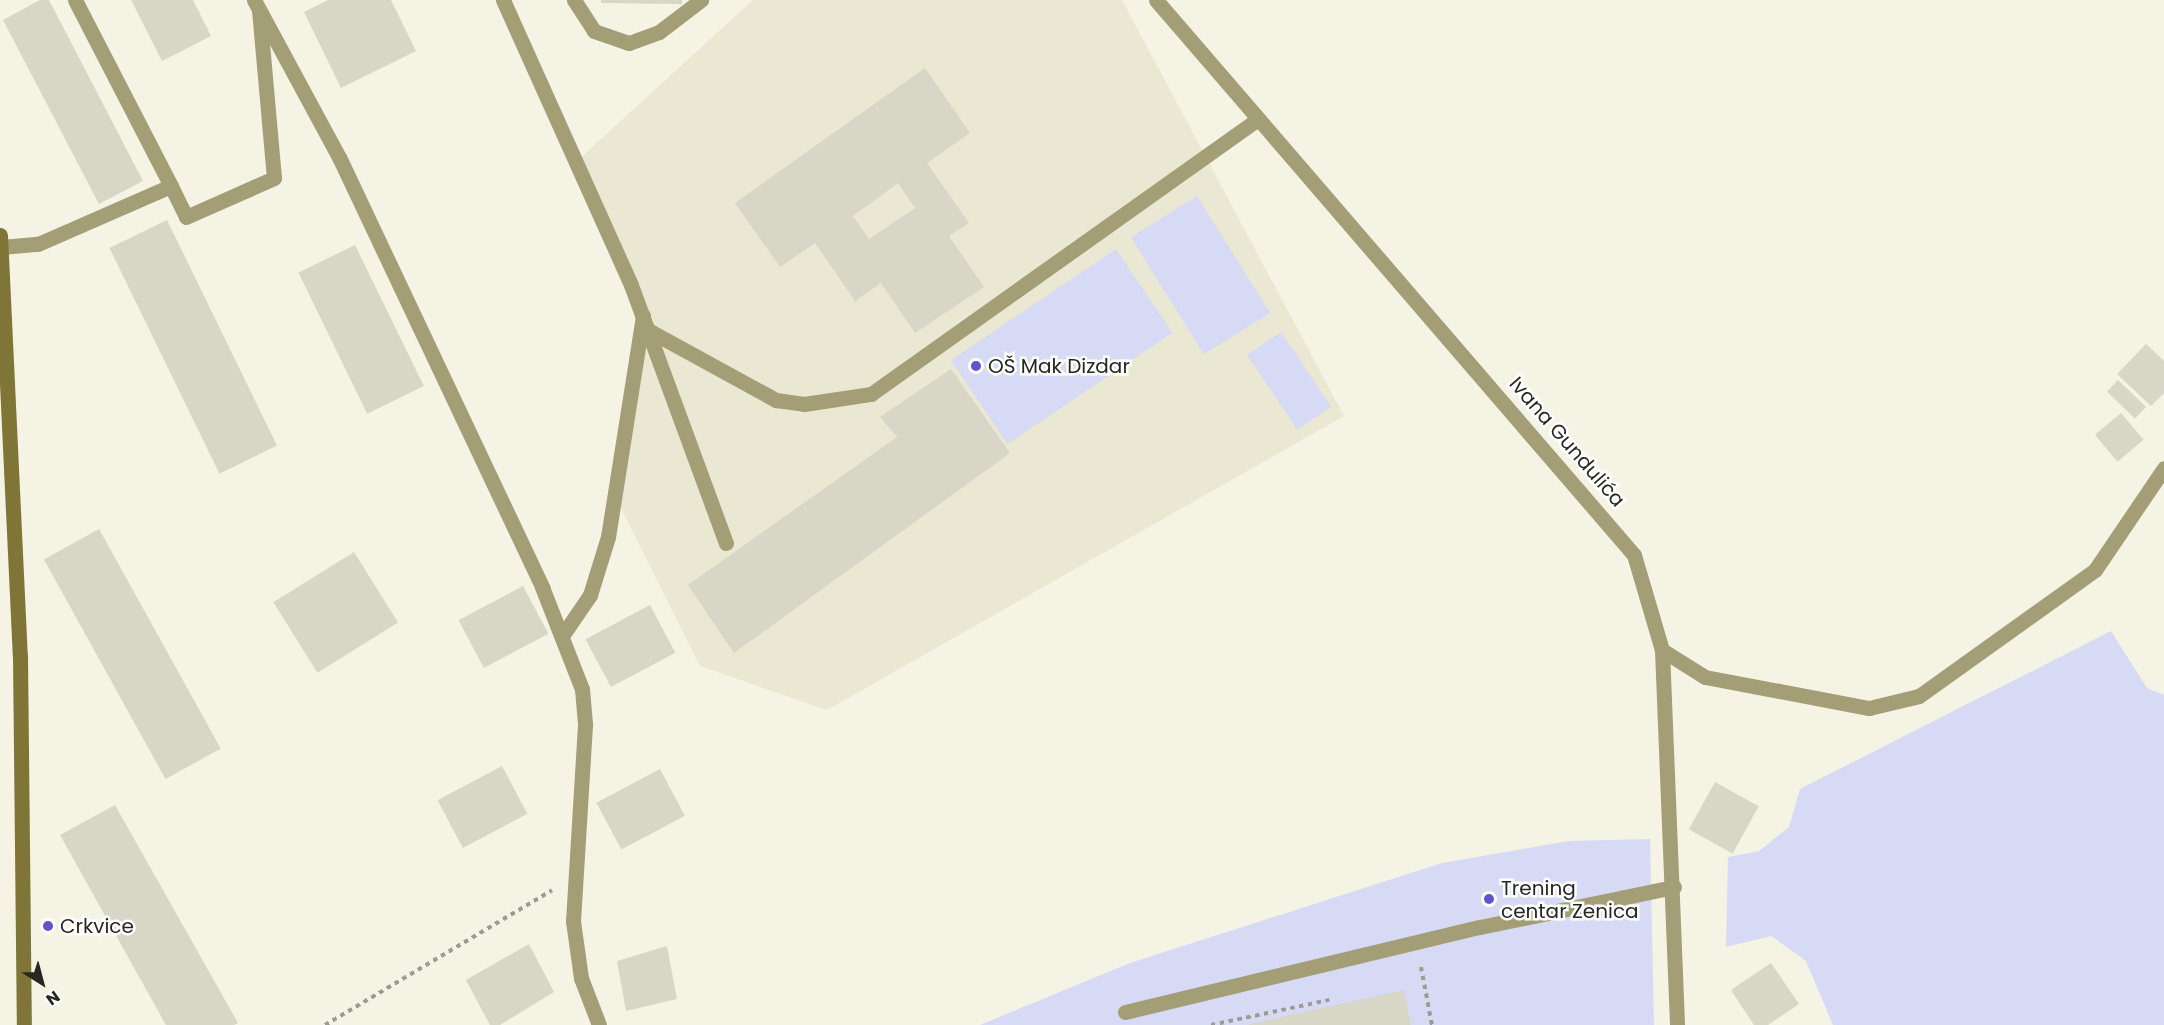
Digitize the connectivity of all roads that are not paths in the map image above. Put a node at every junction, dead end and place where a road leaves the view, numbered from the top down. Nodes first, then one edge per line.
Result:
1 (75, 0) edge
2 (503, 0) edge
3 (574, 0) edge
4 (701, 0) edge
5 (1156, 0) edge
6 (256, 5) edge
7 (1256, 120) junction
8 (171, 186) junction
9 (1, 241) edge
10 (646, 323) junction
11 (2164, 468) edge
12 (726, 543) dead end
13 (562, 636) junction
14 (1662, 650) junction
15 (1674, 887) junction
16 (1125, 1012) dead end
17 (24, 1025) edge
18 (599, 1025) edge
19 (1677, 1025) edge

1 - 8 street
2 - 10 street
3 - 4 street
5 - 7 street, Ivana Gundulića
6 - 8 street
6 - 13 street
7 - 10 street
7 - 14 street, Ivana Gundulića
8 - 9 street
9 - 17 main road
10 - 12 street
10 - 13 street
11 - 14 street
13 - 18 street
14 - 15 street, Ivana Gundulića
15 - 16 street
15 - 19 street, Ivana Gundulića

